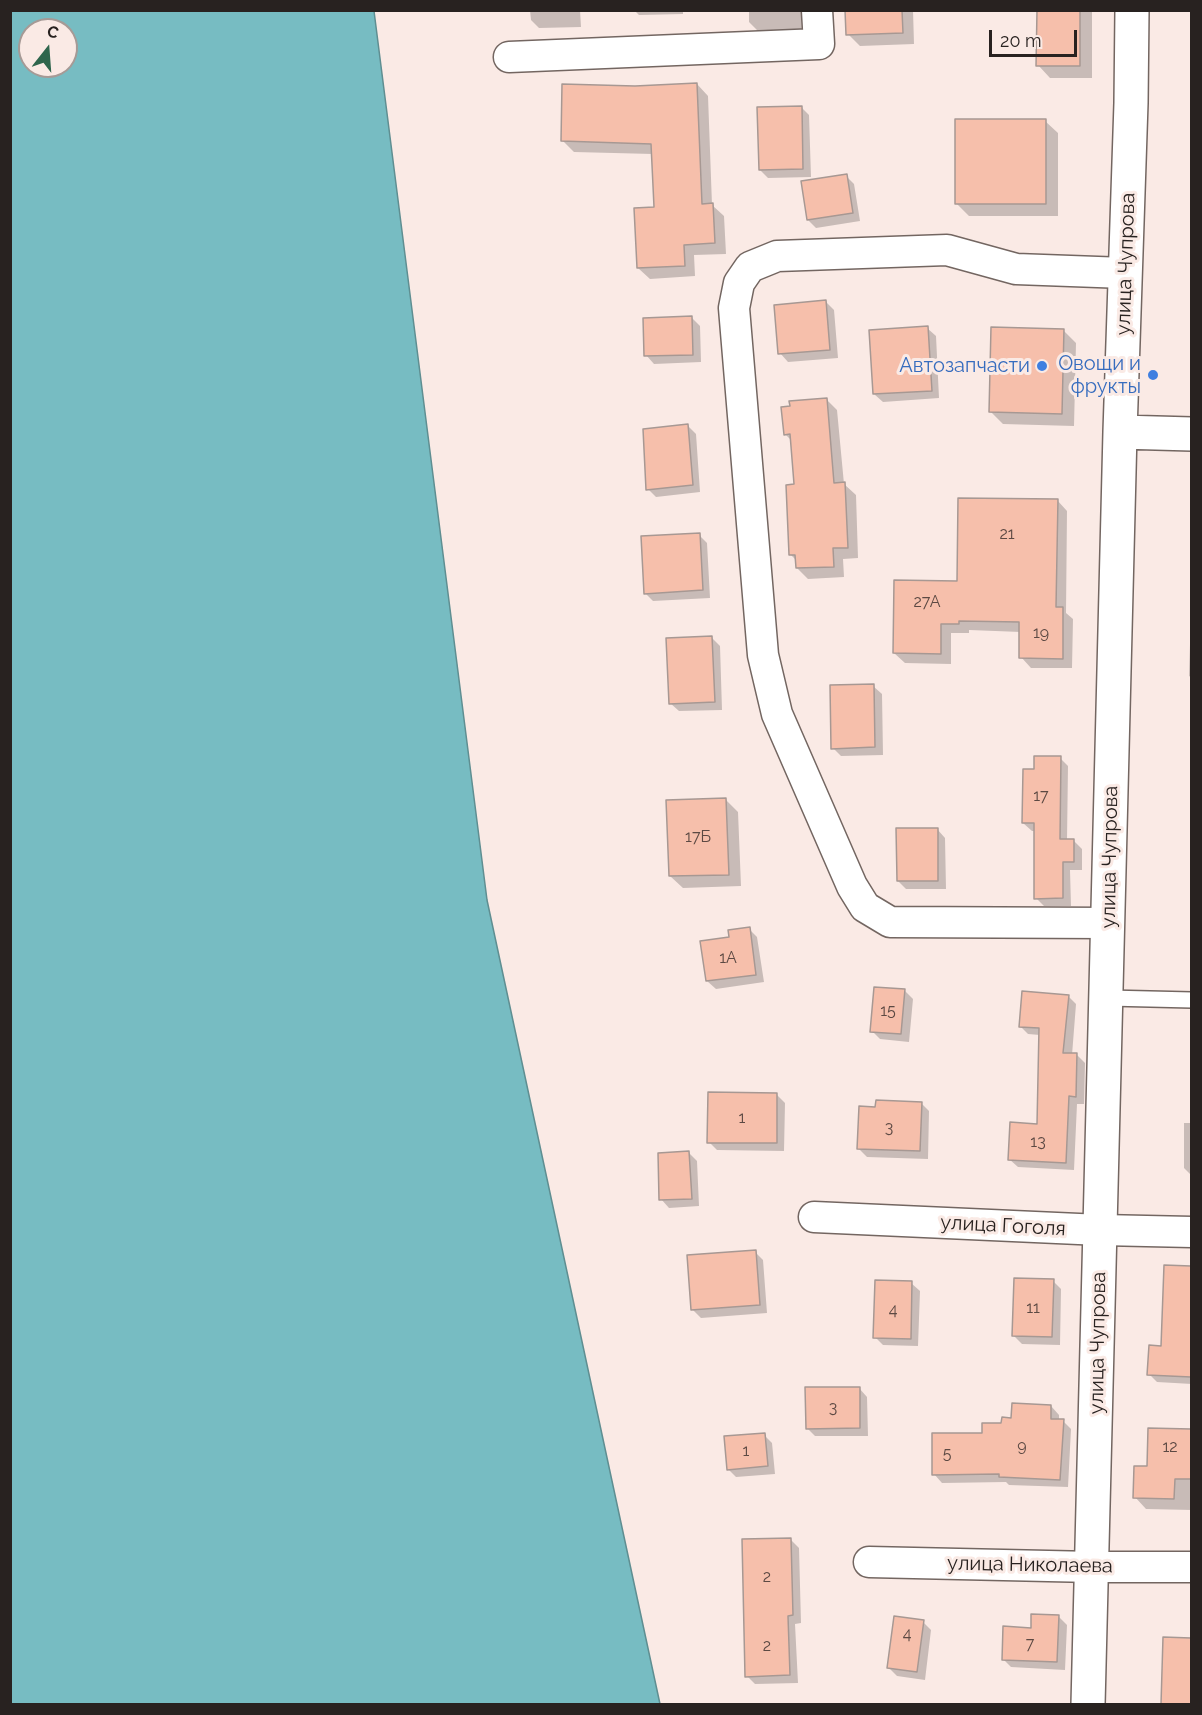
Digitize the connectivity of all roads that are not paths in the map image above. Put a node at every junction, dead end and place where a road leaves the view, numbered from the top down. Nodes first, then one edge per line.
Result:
1 (817, 10) edge
2 (1132, 10) edge
3 (509, 57) dead end
4 (1125, 273) junction
5 (1120, 432) junction
6 (1191, 434) edge
7 (1108, 924) junction
8 (1108, 998) junction
9 (1191, 1000) edge
10 (814, 1217) dead end
11 (1101, 1230) junction
12 (1191, 1232) edge
13 (869, 1562) dead end
14 (1093, 1567) junction
15 (1191, 1567) edge
16 (1088, 1704) edge

1 - 3 street
2 - 4 street, улица Чупрова
4 - 5 street, улица Чупрова
4 - 7 street
5 - 6 street
5 - 7 street, улица Чупрова
7 - 8 street, улица Чупрова
8 - 9 lane
8 - 11 street, улица Чупрова
10 - 11 street, улица Гоголя
11 - 12 street, улица Гоголя
11 - 14 street, улица Чупрова
13 - 14 street, улица Николаева
14 - 15 street, улица Николаева
14 - 16 street, улица Чупрова

